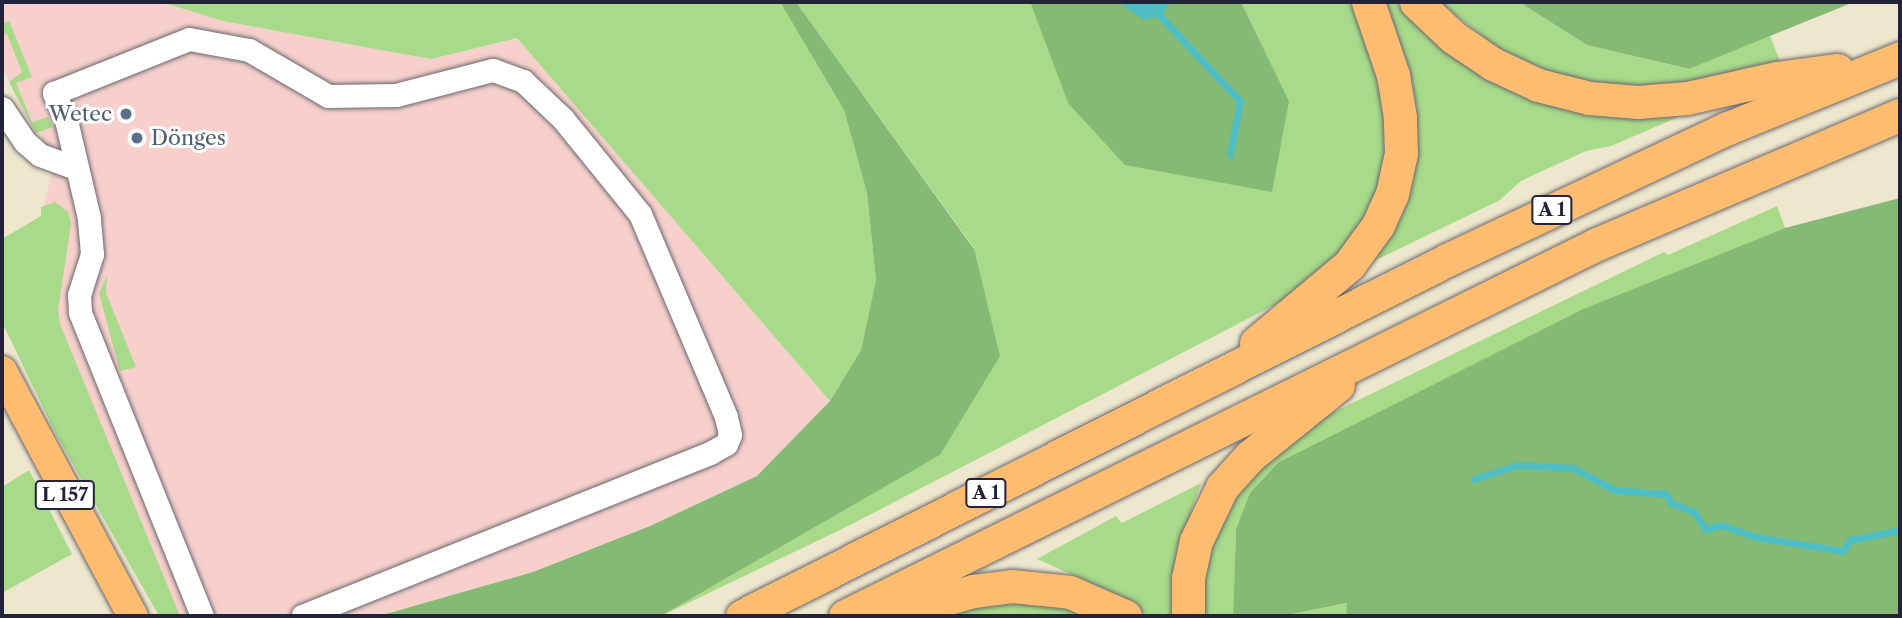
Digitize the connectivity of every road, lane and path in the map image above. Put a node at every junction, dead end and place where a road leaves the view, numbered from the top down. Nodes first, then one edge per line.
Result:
1 (1368, 2) edge
2 (1416, 2) edge
3 (1891, 61) edge
4 (2, 108) edge
5 (1900, 115) edge
6 (75, 168) junction
7 (1390, 343) junction
8 (1230, 368) junction
9 (2, 371) edge
10 (133, 616) edge
11 (202, 616) edge
12 (302, 616) edge
13 (742, 616) edge
14 (845, 616) edge
15 (886, 616) edge
16 (1125, 616) edge
17 (1188, 616) edge

1 - 8 highway
2 - 3 highway
3 - 8 highway, A 1
4 - 6 street
5 - 7 highway, A 1
6 - 11 street
6 - 12 street
7 - 14 highway, A 1
7 - 17 highway
8 - 13 highway, A 1
9 - 10 main road, L 157
15 - 16 highway

